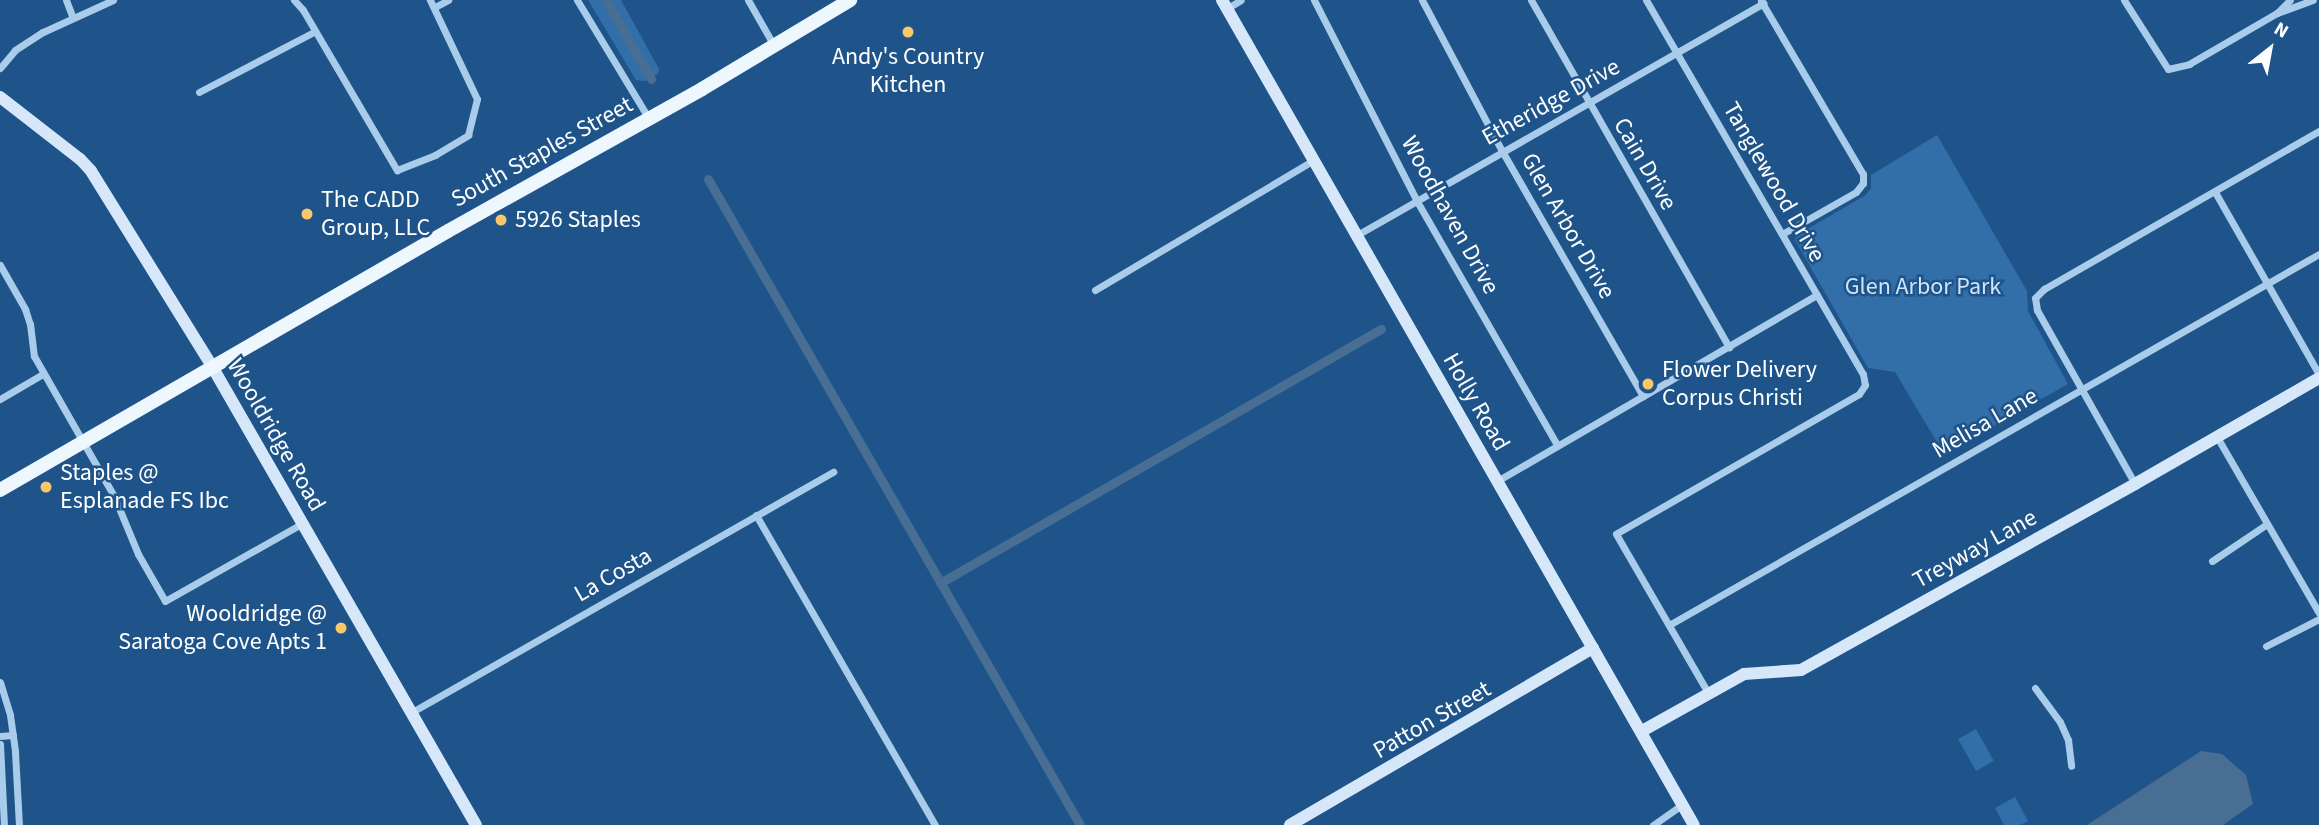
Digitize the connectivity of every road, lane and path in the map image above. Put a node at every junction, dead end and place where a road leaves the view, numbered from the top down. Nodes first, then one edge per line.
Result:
1 (66, 0) edge
2 (113, 0) edge
3 (294, 0) edge
4 (447, 0) edge
5 (577, 0) edge
6 (748, 0) edge
7 (850, 0) edge
8 (1241, 0) edge
9 (1314, 0) edge
10 (1422, 0) edge
11 (1531, 0) edge
12 (1646, 0) edge
13 (2124, 0) edge
14 (2290, 0) edge
15 (2313, 0) edge
16 (1762, 1) edge
17 (433, 4) edge
18 (1224, 5) edge
19 (2277, 13) junction
20 (72, 16) junction
21 (314, 32) junction
22 (773, 44) junction
23 (1676, 54) junction
24 (0, 68) edge
25 (198, 92) dead end
26 (0, 97) edge
27 (1588, 103) junction
28 (649, 119) junction
29 (2319, 131) edge
30 (1503, 150) junction
31 (1312, 161) junction
32 (2215, 192) junction
33 (1418, 203) junction
34 (1782, 234) junction
35 (1357, 235) junction
36 (2319, 254) edge
37 (0, 265) edge
38 (2268, 284) junction
39 (1095, 290) dead end
40 (1817, 295) junction
41 (1729, 347) junction
42 (213, 368) junction
43 (43, 374) junction
44 (2319, 376) edge
45 (2081, 391) junction
46 (1643, 396) junction
47 (0, 399) edge
48 (2217, 437) junction
49 (81, 442) junction
50 (1558, 446) junction
51 (833, 471) dead end
52 (1497, 481) junction
53 (2135, 484) junction
54 (0, 489) edge
55 (757, 515) junction
56 (303, 523) junction
57 (2267, 524) junction
58 (2212, 561) dead end
59 (2319, 613) edge
60 (2319, 619) edge
61 (1669, 625) junction
62 (2266, 646) dead end
63 (1593, 648) junction
64 (0, 682) edge
65 (2035, 688) dead end
66 (1707, 693) junction
67 (412, 712) junction
68 (1642, 731) junction
69 (13, 735) junction
70 (0, 736) edge
71 (0, 744) edge
72 (2071, 766) dead end
73 (1682, 805) junction
74 (4, 825) edge
75 (19, 825) edge
76 (476, 825) edge
77 (935, 825) edge
78 (1290, 825) edge
79 (1653, 825) edge
80 (1694, 825) edge

1 - 20 street
2 - 20 street
3 - 21 street
4 - 17 street
5 - 28 street
6 - 22 street
7 - 22 main road, South Staples Street
8 - 18 street
9 - 33 street, Woodhaven Drive
10 - 30 street, Glen Arbor Drive
11 - 27 street, Cain Drive
12 - 23 street, Tanglewood Drive
13 - 19 street
14 - 19 street
15 - 19 street
16 - 23 street, Etheridge Drive
16 - 34 street
17 - 21 street
18 - 31 main road, Holly Road
20 - 24 street
21 - 25 street
22 - 28 main road, South Staples Street
23 - 27 street, Etheridge Drive
23 - 34 street, Tanglewood Drive
26 - 42 main road, Wooldridge Road
27 - 30 street, Etheridge Drive
27 - 41 street, Cain Drive
28 - 42 main road, South Staples Street
29 - 32 street
30 - 33 street, Etheridge Drive
30 - 46 street, Glen Arbor Drive
31 - 35 main road, Holly Road
31 - 39 street
32 - 38 street
32 - 45 street
33 - 35 street, Etheridge Drive
33 - 50 street, Woodhaven Drive
34 - 40 street, Tanglewood Drive
35 - 52 main road, Holly Road
36 - 38 street, Melisa Lane
37 - 43 street
38 - 44 street
38 - 45 street, Melisa Lane
40 - 41 street
40 - 61 street, Tanglewood Drive
41 - 46 street
42 - 49 main road, South Staples Street
42 - 56 main road, Wooldridge Road
43 - 47 street
43 - 49 street
44 - 48 main road, Treyway Lane
45 - 53 street
45 - 61 street, Melisa Lane
46 - 50 street
48 - 53 main road, Treyway Lane
48 - 57 street
49 - 54 main road, South Staples Street
49 - 56 street
50 - 52 street
51 - 55 street, La Costa
52 - 63 main road, Holly Road
53 - 66 main road, Treyway Lane
55 - 67 street, La Costa
55 - 77 street
56 - 67 main road, Wooldridge Road
57 - 58 street
57 - 59 street
60 - 62 street
61 - 66 street
63 - 68 main road, Holly Road
63 - 78 main road, Patton Street
64 - 69 street
65 - 72 street
66 - 68 main road, Treyway Lane
67 - 76 main road, Wooldridge Road
68 - 73 main road, Holly Road
69 - 70 street
69 - 75 street
71 - 74 street
73 - 79 street
73 - 80 main road, Holly Road

